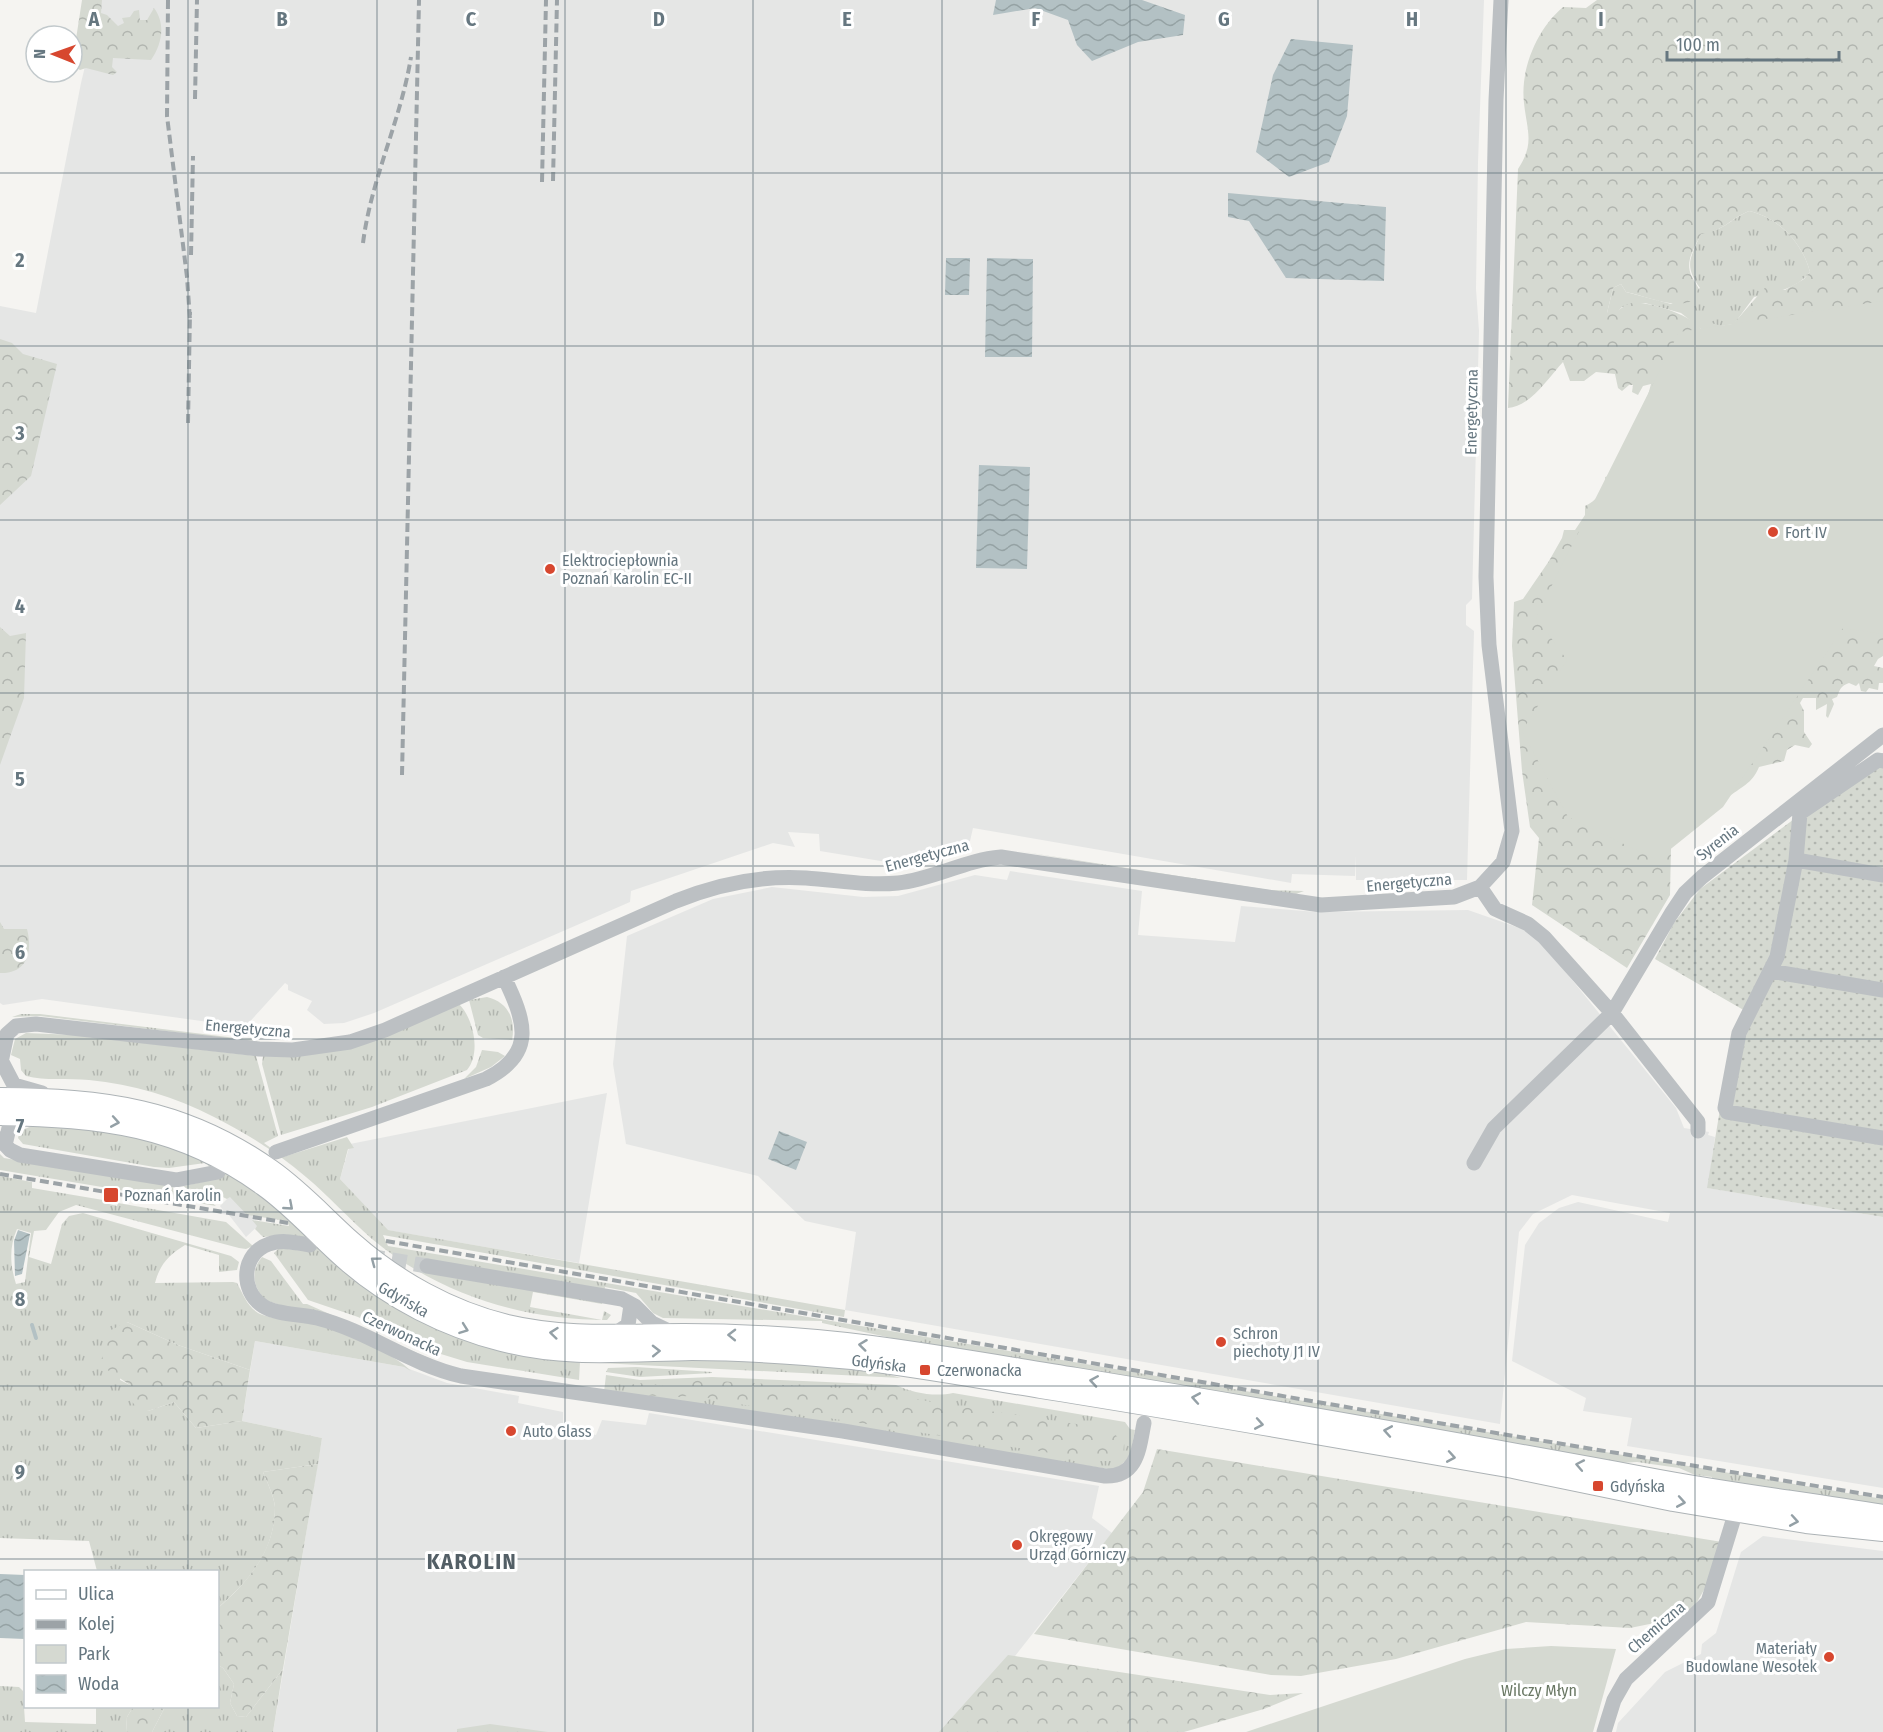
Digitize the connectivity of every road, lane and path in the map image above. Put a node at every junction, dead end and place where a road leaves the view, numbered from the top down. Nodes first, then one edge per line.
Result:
1 (1501, 0) edge
2 (1883, 735) edge
3 (1883, 761) edge
4 (1796, 810) junction
5 (1796, 860) junction
6 (1883, 875) edge
7 (1480, 887) junction
8 (1770, 971) junction
9 (504, 977) junction
10 (1883, 990) edge
11 (1612, 1013) junction
12 (1, 1064) edge
13 (0, 1098) edge
14 (59, 1099) junction
15 (0, 1115) edge
16 (24, 1115) junction
17 (1698, 1131) dead end
18 (1883, 1138) edge
19 (3, 1142) edge
20 (276, 1152) dead end
21 (1474, 1163) dead end
22 (218, 1172) dead end
23 (310, 1245) dead end
24 (427, 1266) tunnel mouth
25 (631, 1305) junction
26 (675, 1334) junction
27 (612, 1336) junction
28 (1099, 1397) junction
29 (1181, 1411) junction
30 (1143, 1423) junction
31 (1720, 1489) junction
32 (1773, 1497) junction
33 (1736, 1511) junction
34 (1883, 1515) edge
35 (1883, 1532) edge
36 (1604, 1732) edge

1 - 7 street, Energetyczna
2 - 4 street, Syrenia
3 - 4 street
4 - 5 street
4 - 11 street, Syrenia
5 - 6 street
5 - 8 street
7 - 9 street, Energetyczna
7 - 11 street
8 - 10 street
8 - 18 street
9 - 12 street, Energetyczna
9 - 20 street
11 - 17 street
11 - 21 street, Syrenia
12 - 14 street, Energetyczna
13 - 14 main road, Gdyńska
27 -> 14 main road, Gdyńska
15 - 16 main road, Gdyńska
16 - 19 street
16 -> 28 main road, Gdyńska
19 - 22 street
23 - 30 street, Czerwonacka
24 - 25 street
25 - 26 street
25 - 27 street
26 - 27 main road, Gdyńska
31 -> 26 main road, Gdyńska
28 - 29 main road, Gdyńska
28 - 30 street
29 - 30 street
29 -> 33 main road, Gdyńska
31 - 32 main road, Gdyńska
31 - 33 street
32 - 33 street
32 - 34 main road, Gdyńska
33 -> 35 main road, Gdyńska
33 - 36 street, Chemiczna

